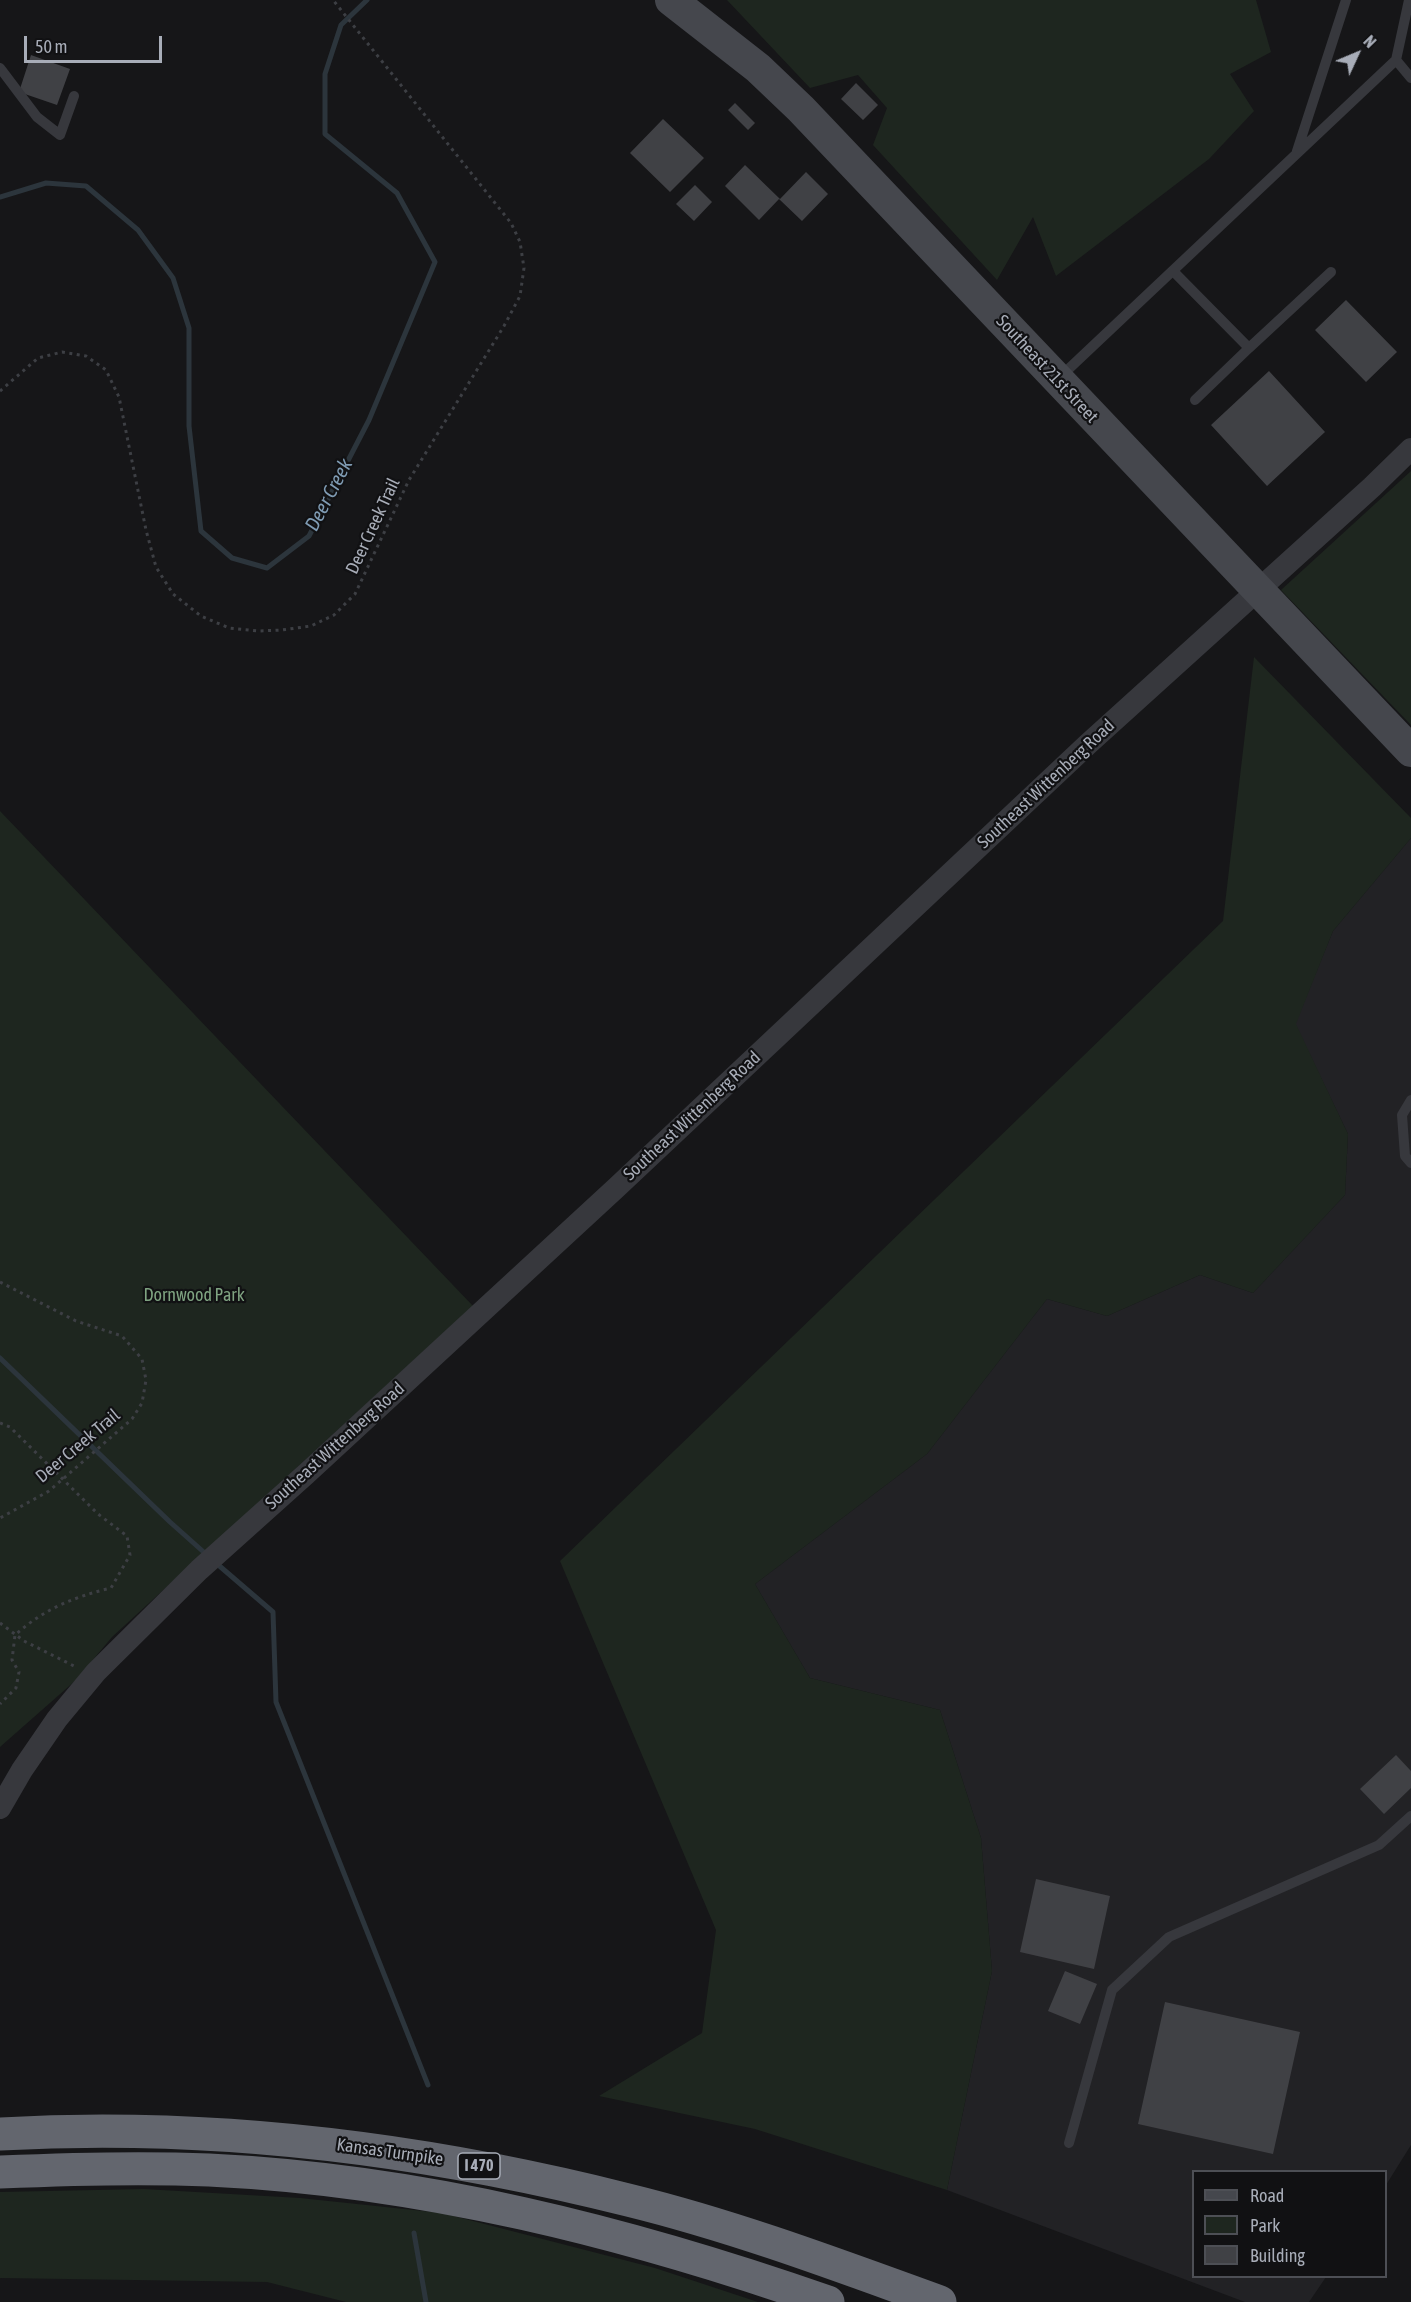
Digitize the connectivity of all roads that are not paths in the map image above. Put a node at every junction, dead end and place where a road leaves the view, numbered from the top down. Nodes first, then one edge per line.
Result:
1 (671, 0) edge
2 (1346, 0) edge
3 (1409, 0) edge
4 (1396, 60) junction
5 (0, 68) edge
6 (1411, 78) edge
7 (74, 96) dead end
8 (1296, 154) junction
9 (1173, 271) junction
10 (1331, 272) dead end
11 (1249, 348) junction
12 (1057, 380) junction
13 (1194, 400) dead end
14 (1411, 449) edge
15 (1259, 589) junction
16 (1411, 751) edge
17 (1411, 1100) edge
18 (1411, 1163) edge
19 (0, 1808) edge
20 (1411, 1816) edge
21 (0, 2134) edge
22 (1069, 2143) dead end
23 (0, 2172) edge
24 (828, 2302) edge
25 (940, 2302) edge

1 - 12 street, Southeast 21st Street
2 - 8 lane
3 - 4 lane
4 - 6 lane
4 - 8 lane
5 - 7 lane
8 - 9 lane
9 - 11 lane
9 - 12 lane
10 - 11 lane
11 - 13 lane
12 - 15 street, Southeast 21st Street
14 - 15 street, Southeast Wittenberg Road
15 - 16 street, Southeast 21st Street
15 - 19 street, Southeast Wittenberg Road
17 - 18 lane
20 - 22 lane
21 - 25 highway, Kansas Turnpike / I 470
23 - 24 highway, Kansas Turnpike / I 470

